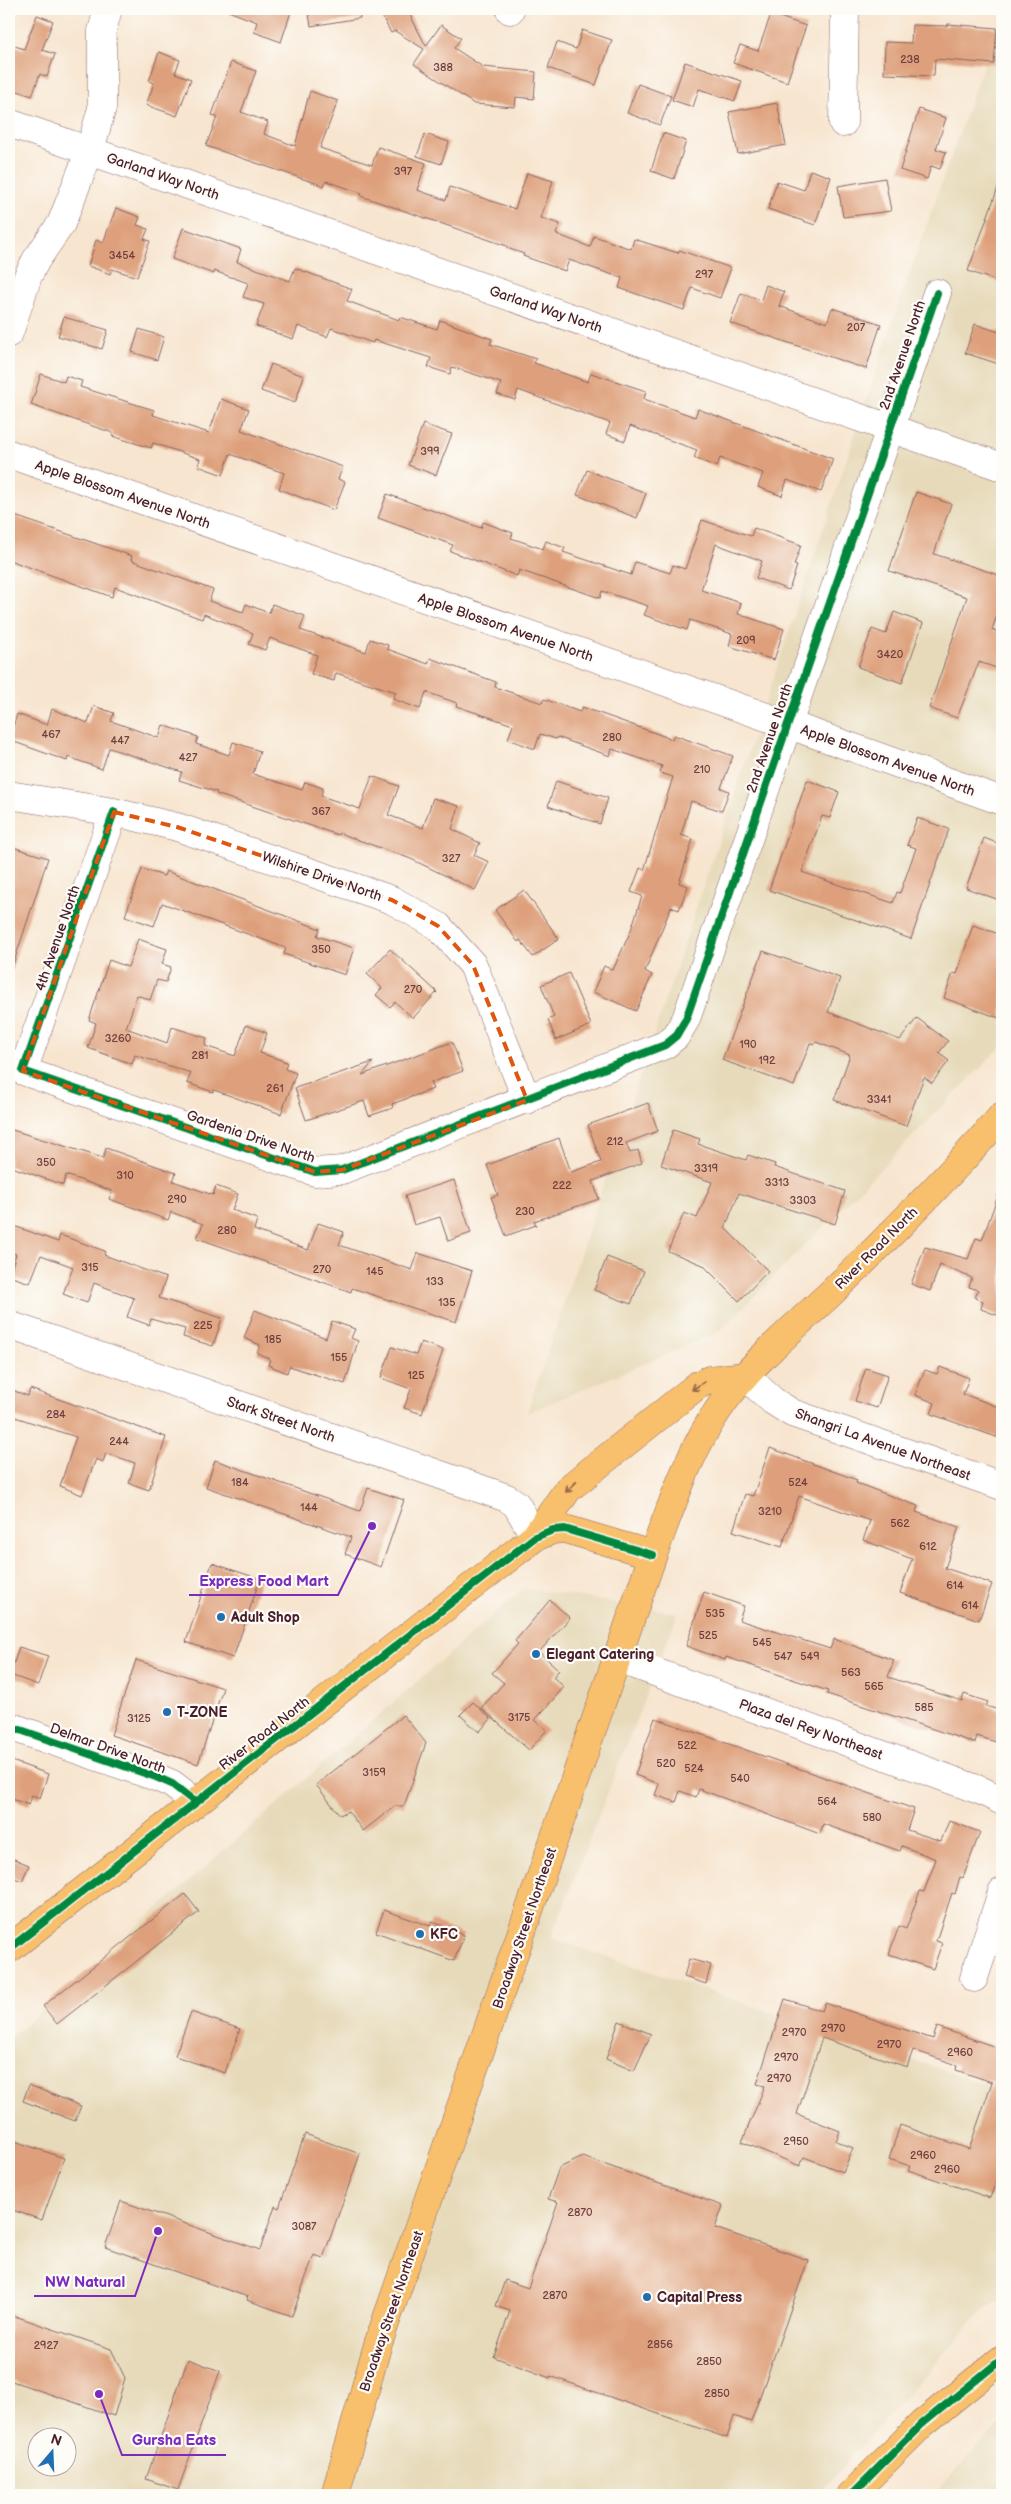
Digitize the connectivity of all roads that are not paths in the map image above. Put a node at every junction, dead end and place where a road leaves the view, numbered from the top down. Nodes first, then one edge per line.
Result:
1 (108, 9) edge
2 (845, 9) edge
3 (9, 123) edge
4 (843, 123) dead end
5 (90, 150) junction
6 (937, 293) dead end
7 (9, 333) edge
8 (890, 428) junction
9 (9, 454) edge
10 (1002, 468) edge
11 (787, 724) junction
12 (9, 795) edge
13 (1002, 801) edge
14 (114, 812) junction
15 (23, 1071) joint
16 (527, 1100) junction
17 (1002, 1116) edge
18 (9, 1325) edge
19 (745, 1376) junction
20 (1002, 1486) edge
21 (535, 1537) junction
22 (653, 1555) junction
23 (619, 1659) junction
24 (9, 1726) edge
25 (1002, 1801) edge
26 (195, 1802) junction
27 (1002, 1892) edge
28 (9, 1949) edge
29 (974, 1978) dead end
30 (1002, 2359) edge
31 (335, 2495) edge
32 (851, 2495) edge

1 - 5 street
2 - 4 street
3 - 5 street, Garland Way North
5 - 7 street
5 - 8 street, Garland Way North
6 - 8 street, 2nd Avenue North
8 - 10 street, Garland Way North
8 - 11 street, 2nd Avenue North
9 - 11 street, Apple Blossom Avenue North
11 - 13 street, Apple Blossom Avenue North
11 - 16 street, 2nd Avenue North
12 - 14 street, Wilshire Drive North
14 - 15 street, 4th Avenue North
14 - 16 street, Wilshire Drive North
15 - 16 street, Gardenia Drive North
17 - 19 main road, River Road North
18 - 21 street, Stark Street North
19 - 20 street, Shangri La Avenue Northeast
19 -> 21 main road
19 - 22 main road, Broadway Street Northeast
21 - 22 main road
21 - 26 main road, River Road North
22 - 23 main road, Broadway Street Northeast
23 - 25 street, Plaza del Rey Northeast
23 - 31 main road, Broadway Street Northeast
24 - 26 street, Delmar Drive North
26 - 28 main road, River Road North
27 - 29 street
30 - 32 main road

